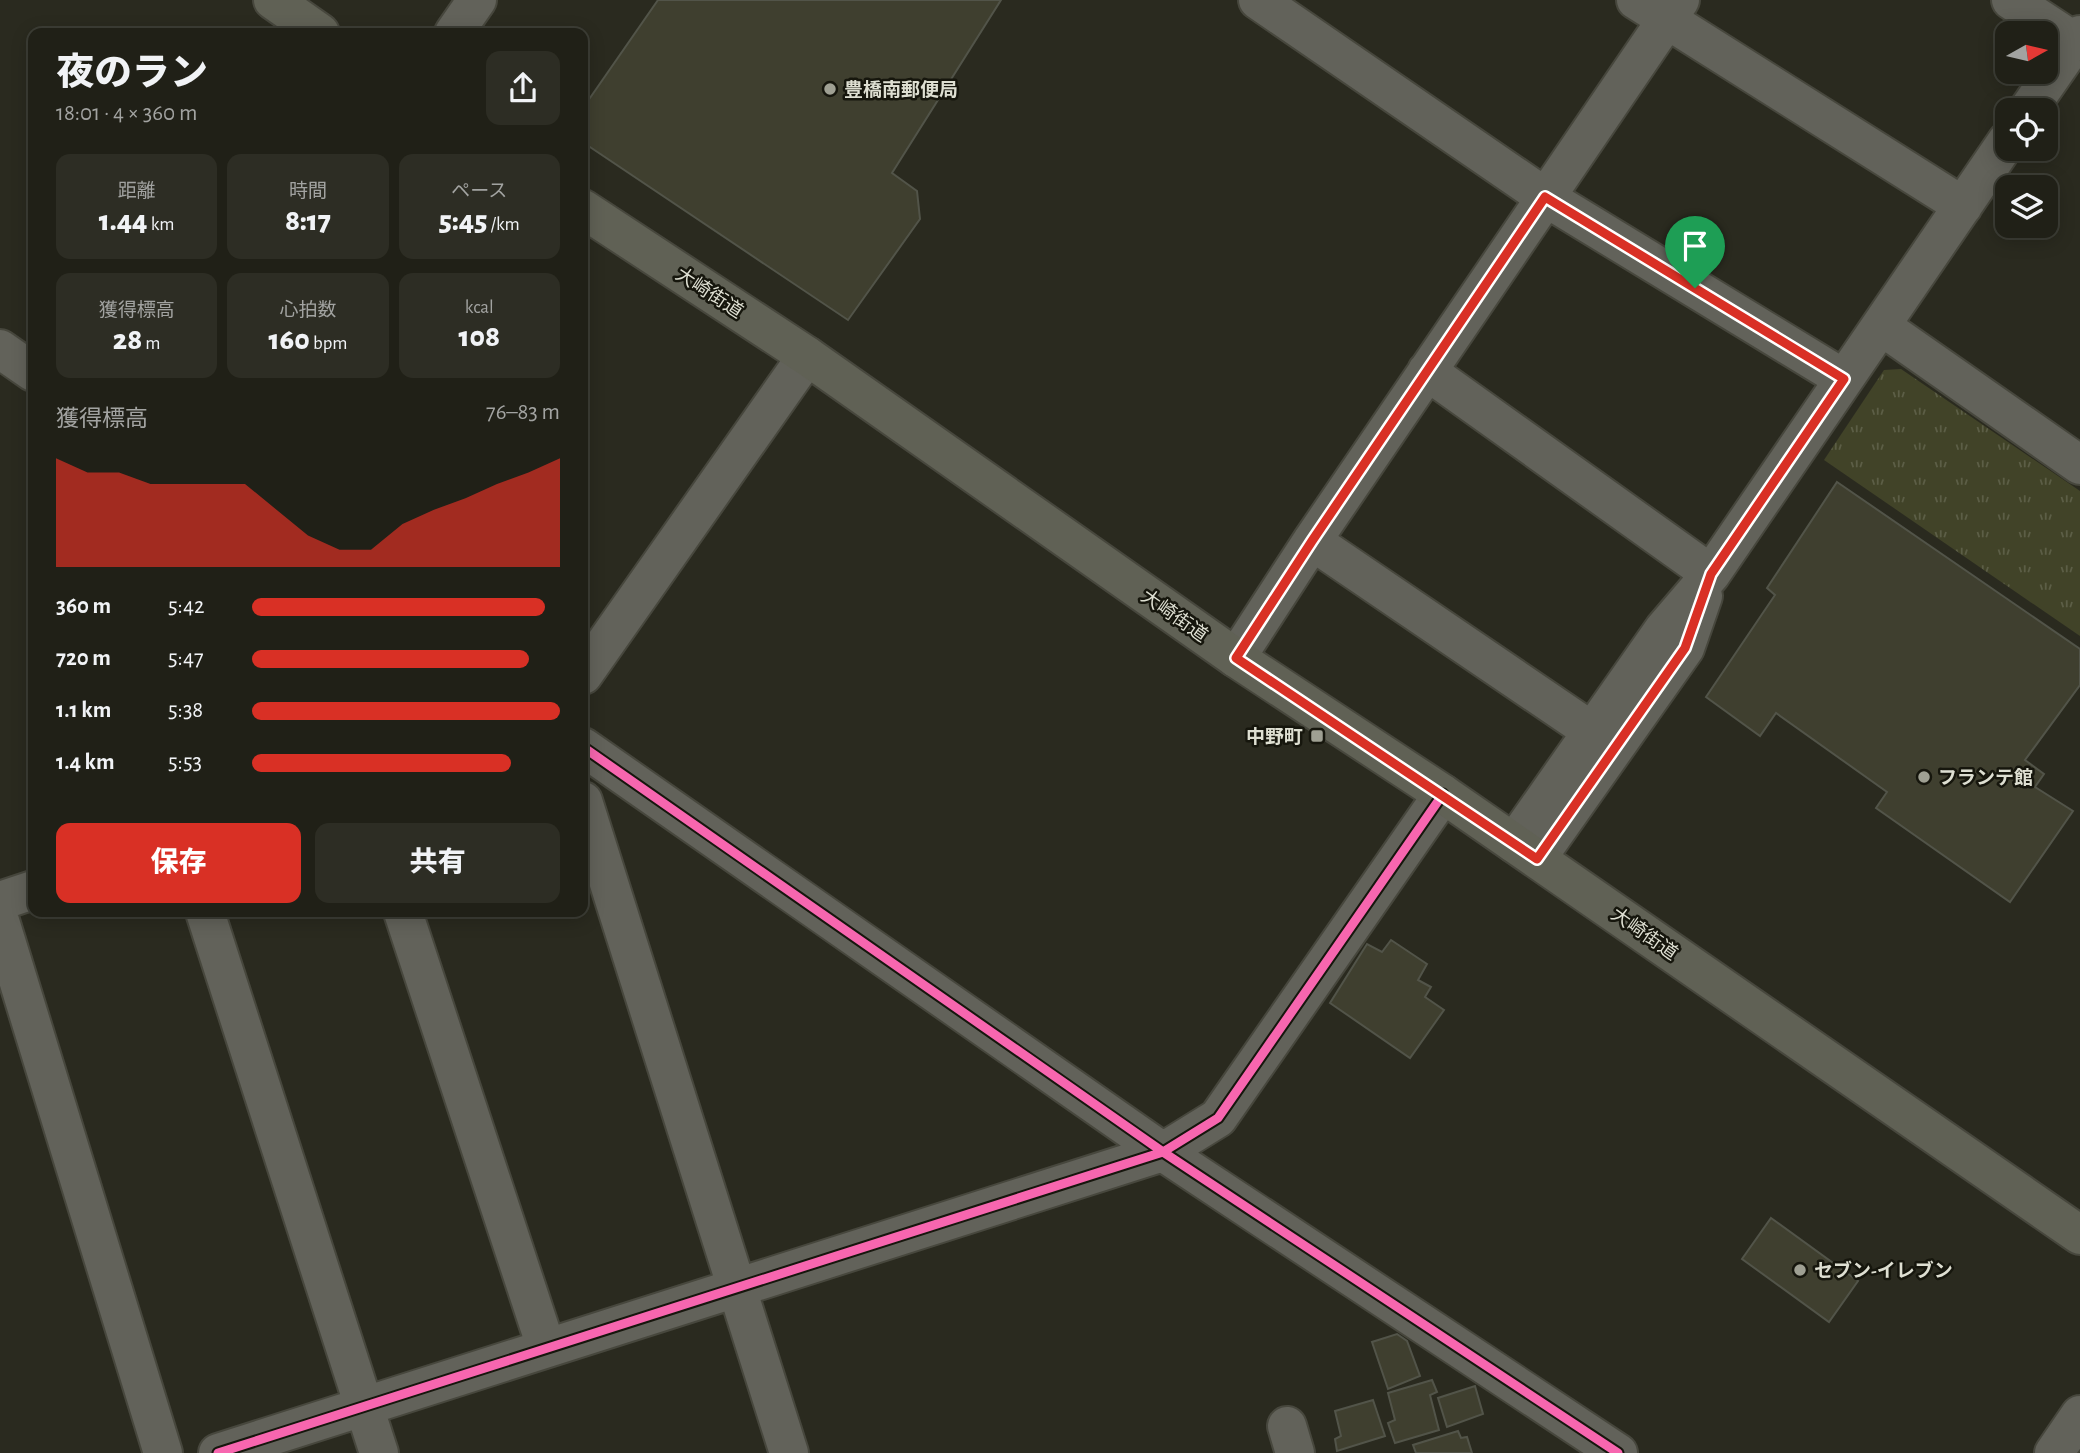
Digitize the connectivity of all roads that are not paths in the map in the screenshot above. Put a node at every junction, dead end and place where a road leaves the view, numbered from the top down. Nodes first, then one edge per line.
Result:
1 (272, 0) edge
2 (477, 0) edge
3 (1258, 0) edge
4 (2011, 0) edge
5 (1660, 7) edge
6 (313, 28) edge
7 (457, 28) edge
8 (2078, 38) edge
9 (2036, 98) edge
10 (1995, 159) edge
11 (1545, 197) junction
12 (1963, 206) junction
13 (588, 212) edge
14 (1881, 326) junction
15 (0, 349) edge
16 (807, 356) junction
17 (28, 369) edge
18 (1427, 371) junction
19 (1844, 379) junction
20 (2074, 447) edge
21 (1312, 541) junction
22 (1711, 574) junction
23 (1236, 658) junction
24 (588, 668) edge
25 (1603, 740) junction
26 (588, 750) edge
27 (1443, 794) junction
28 (588, 817) edge
29 (1526, 851) junction
30 (28, 892) edge
31 (0, 901) edge
32 (207, 917) edge
33 (405, 917) edge
34 (0, 921) edge
35 (1163, 1152) junction
36 (2080, 1235) edge
37 (735, 1286) junction
38 (546, 1347) junction
39 (363, 1406) junction
40 (2080, 1415) edge
41 (163, 1453) edge
42 (218, 1453) edge
43 (379, 1453) edge
44 (789, 1453) edge
45 (1618, 1453) edge
46 (2054, 1453) edge

1 - 6 main road
2 - 7 street
3 - 11 street
4 - 8 street
5 - 11 street
5 - 12 street
8 - 9 street
10 - 12 street
11 - 18 street
11 - 19 street
12 - 14 street
13 - 16 main road, 大崎街道
14 - 19 street
14 - 20 street
15 - 17 street
16 - 23 main road, 大崎街道
16 - 24 street
18 - 21 street
18 - 22 street
19 - 22 street
21 - 23 street
21 - 25 street
22 - 25 street
23 - 27 main road, 大崎街道
25 - 29 street
26 - 35 street
27 - 29 main road, 大崎街道
27 - 35 street
28 - 37 street
29 - 36 main road, 大崎街道
30 - 31 street
32 - 39 street
33 - 38 street
34 - 41 street
35 - 37 street
35 - 45 street
37 - 38 street
37 - 44 street
38 - 39 street
39 - 42 street
39 - 43 street
40 - 46 street

